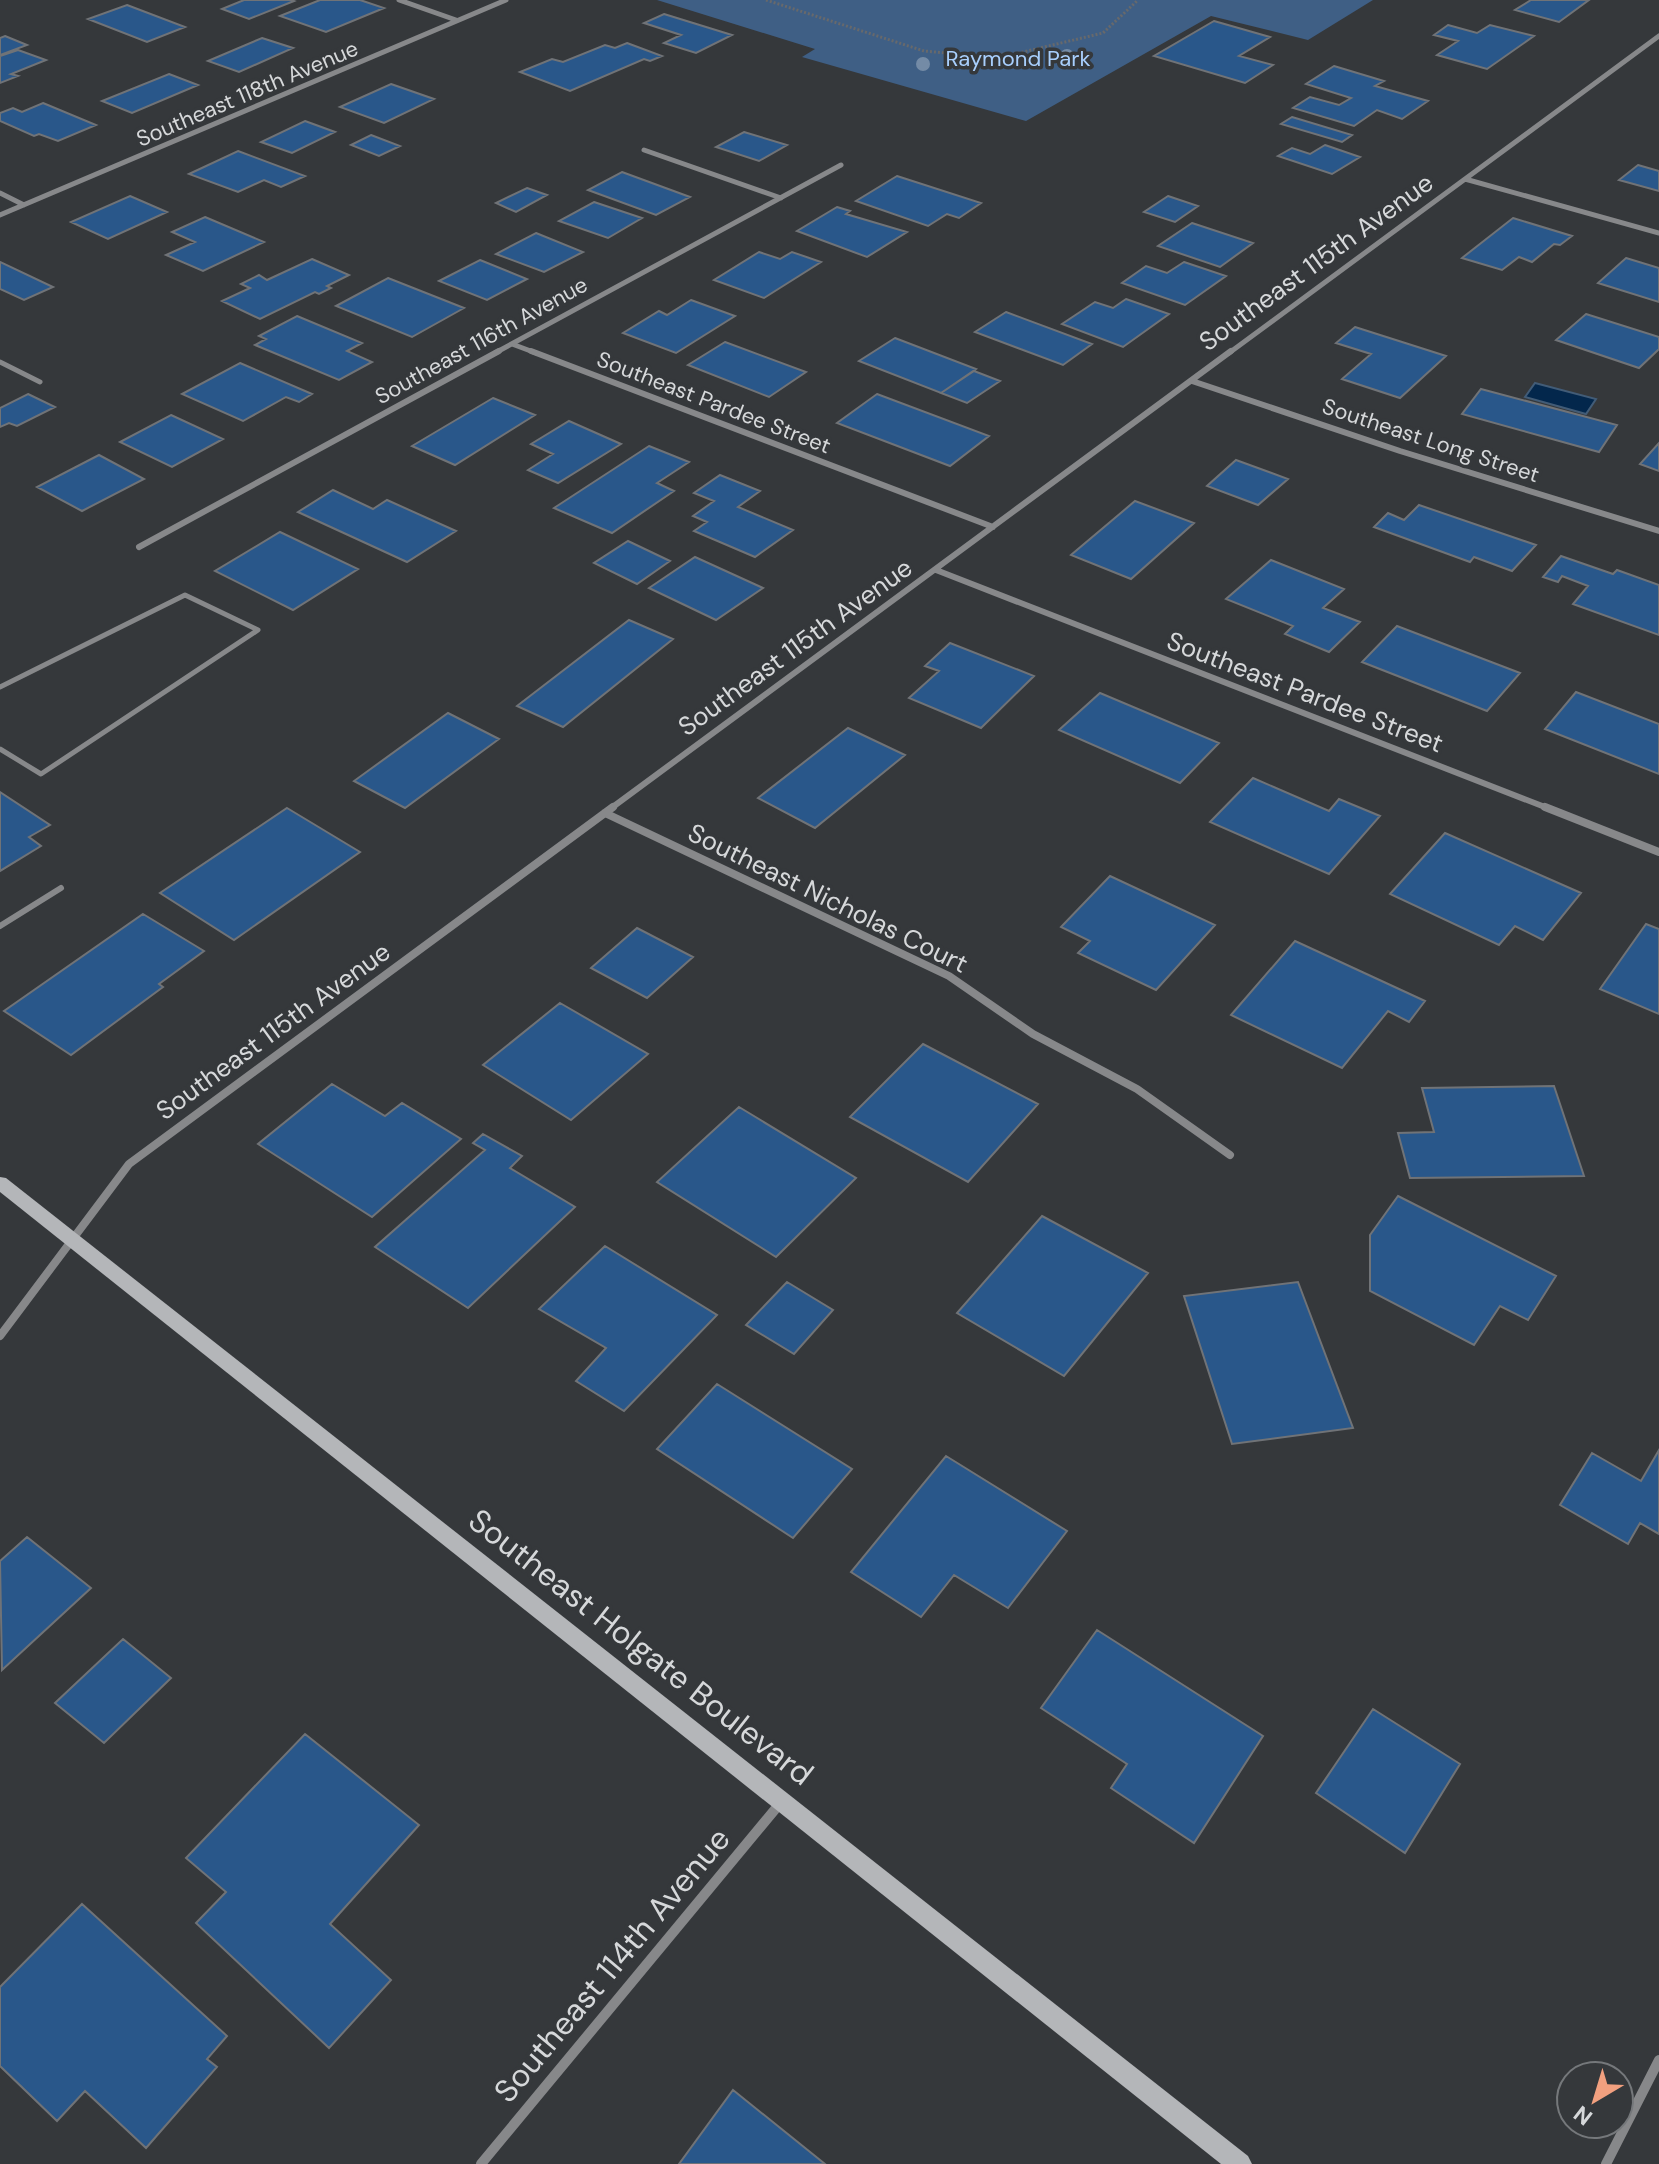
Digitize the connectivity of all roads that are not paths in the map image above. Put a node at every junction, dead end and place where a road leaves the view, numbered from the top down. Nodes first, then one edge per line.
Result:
1 (399, 0) edge
2 (506, 0) edge
3 (457, 20) junction
4 (1659, 36) edge
5 (644, 150) dead end
6 (841, 165) dead end
7 (1465, 179) junction
8 (0, 193) edge
9 (781, 198) junction
10 (24, 205) junction
11 (0, 215) edge
12 (1659, 233) edge
13 (512, 344) junction
14 (0, 362) edge
15 (1192, 381) junction
16 (40, 382) dead end
17 (993, 527) junction
18 (1659, 531) edge
19 (139, 547) dead end
20 (936, 570) junction
21 (0, 687) edge
22 (0, 749) edge
23 (605, 813) junction
24 (1659, 852) edge
25 (61, 888) dead end
26 (0, 926) edge
27 (1230, 1155) dead end
28 (0, 1183) edge
29 (73, 1241) junction
30 (0, 1336) edge
31 (783, 1800) junction
32 (1659, 2060) edge
33 (481, 2164) edge
34 (1240, 2164) edge
35 (1606, 2164) edge

1 - 3 street
2 - 3 street, Southeast 118th Avenue
3 - 10 street, Southeast 118th Avenue
4 - 7 street, Southeast 115th Avenue
5 - 9 street
6 - 9 street, Southeast 116th Avenue
7 - 12 street
7 - 15 street, Southeast 115th Avenue
8 - 10 street
9 - 13 street, Southeast 116th Avenue
10 - 11 street, Southeast 118th Avenue
13 - 17 street, Southeast Pardee Street
13 - 19 street, Southeast 116th Avenue
14 - 16 lane
15 - 17 street, Southeast 115th Avenue
15 - 18 street, Southeast Long Street
17 - 20 street, Southeast 115th Avenue
20 - 23 street, Southeast 115th Avenue
20 - 24 street, Southeast Pardee Street
21 - 22 lane
23 - 27 street, Southeast Nicholas Court
23 - 29 street, Southeast 115th Avenue
25 - 26 lane
28 - 29 main road, Southeast Holgate Boulevard
29 - 30 street, Southeast 115th Avenue
29 - 31 main road, Southeast Holgate Boulevard
31 - 33 street, Southeast 114th Avenue
31 - 34 main road, Southeast Holgate Boulevard
32 - 35 street

